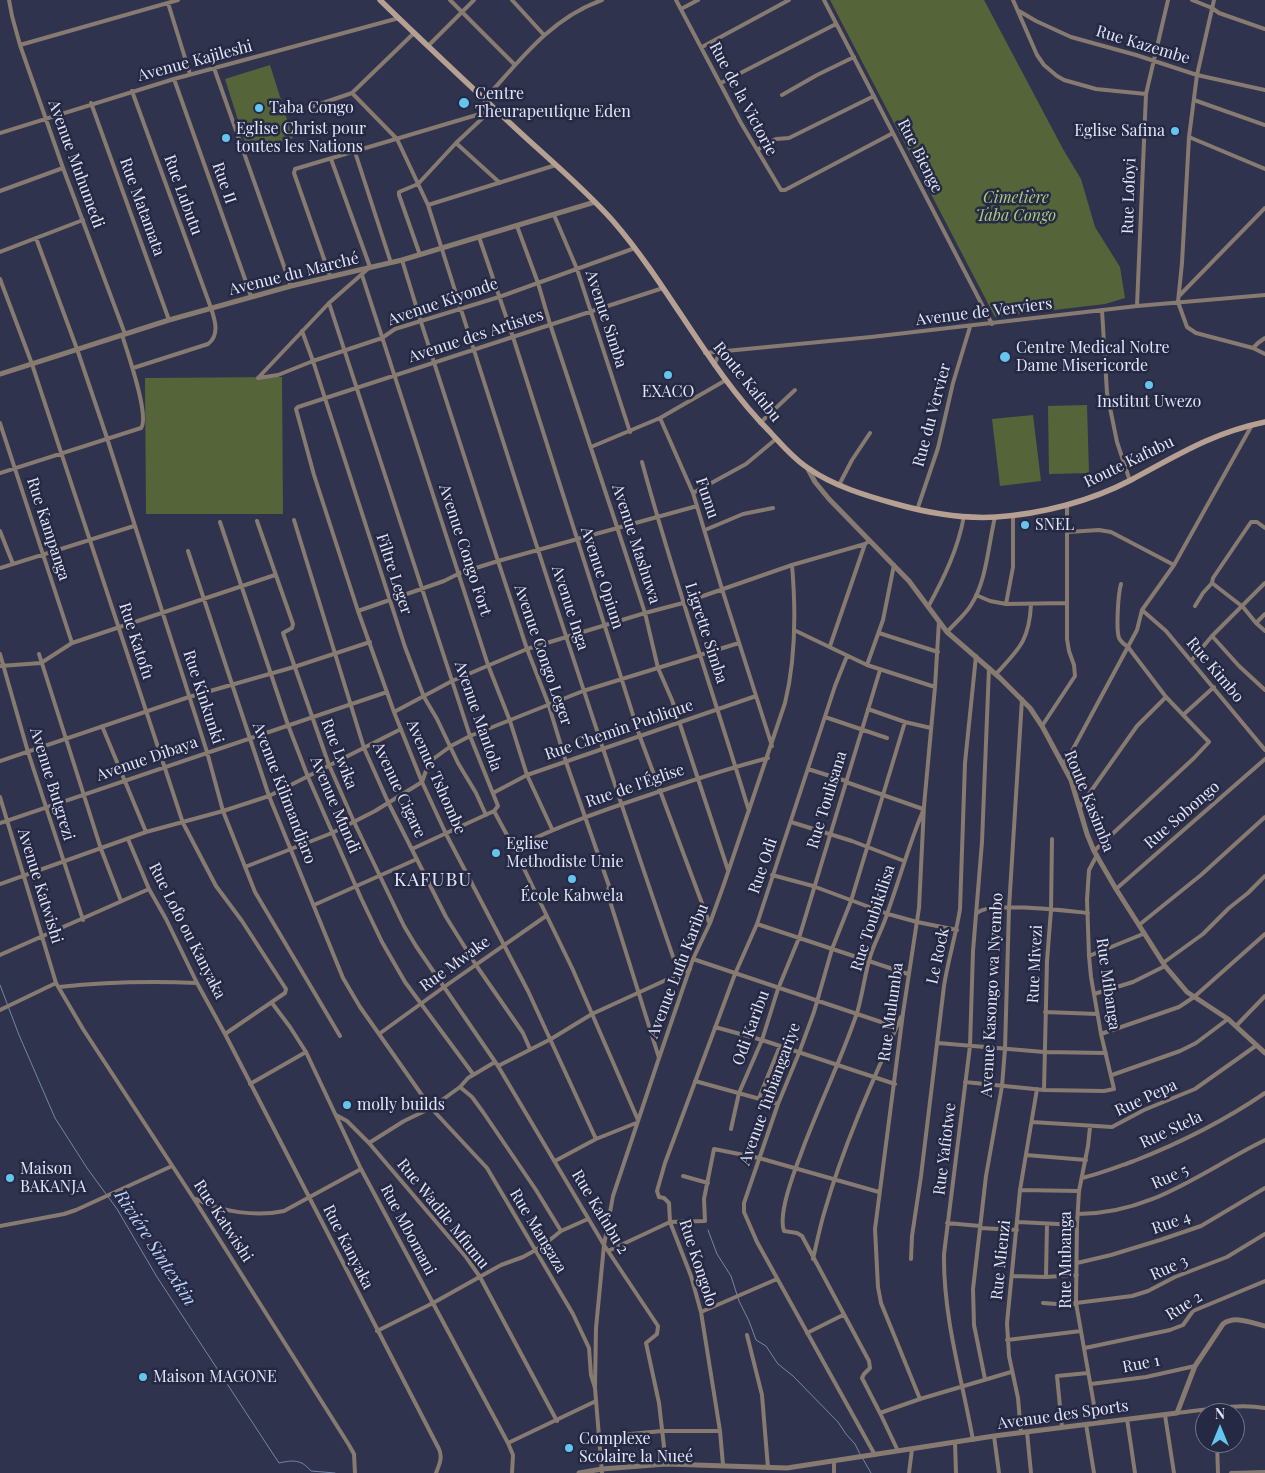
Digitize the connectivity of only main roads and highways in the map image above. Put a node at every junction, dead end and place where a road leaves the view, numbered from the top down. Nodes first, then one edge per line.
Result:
1 (380, 0) edge
2 (1265, 422) edge

1 - 2 main road, Route Kafubu

